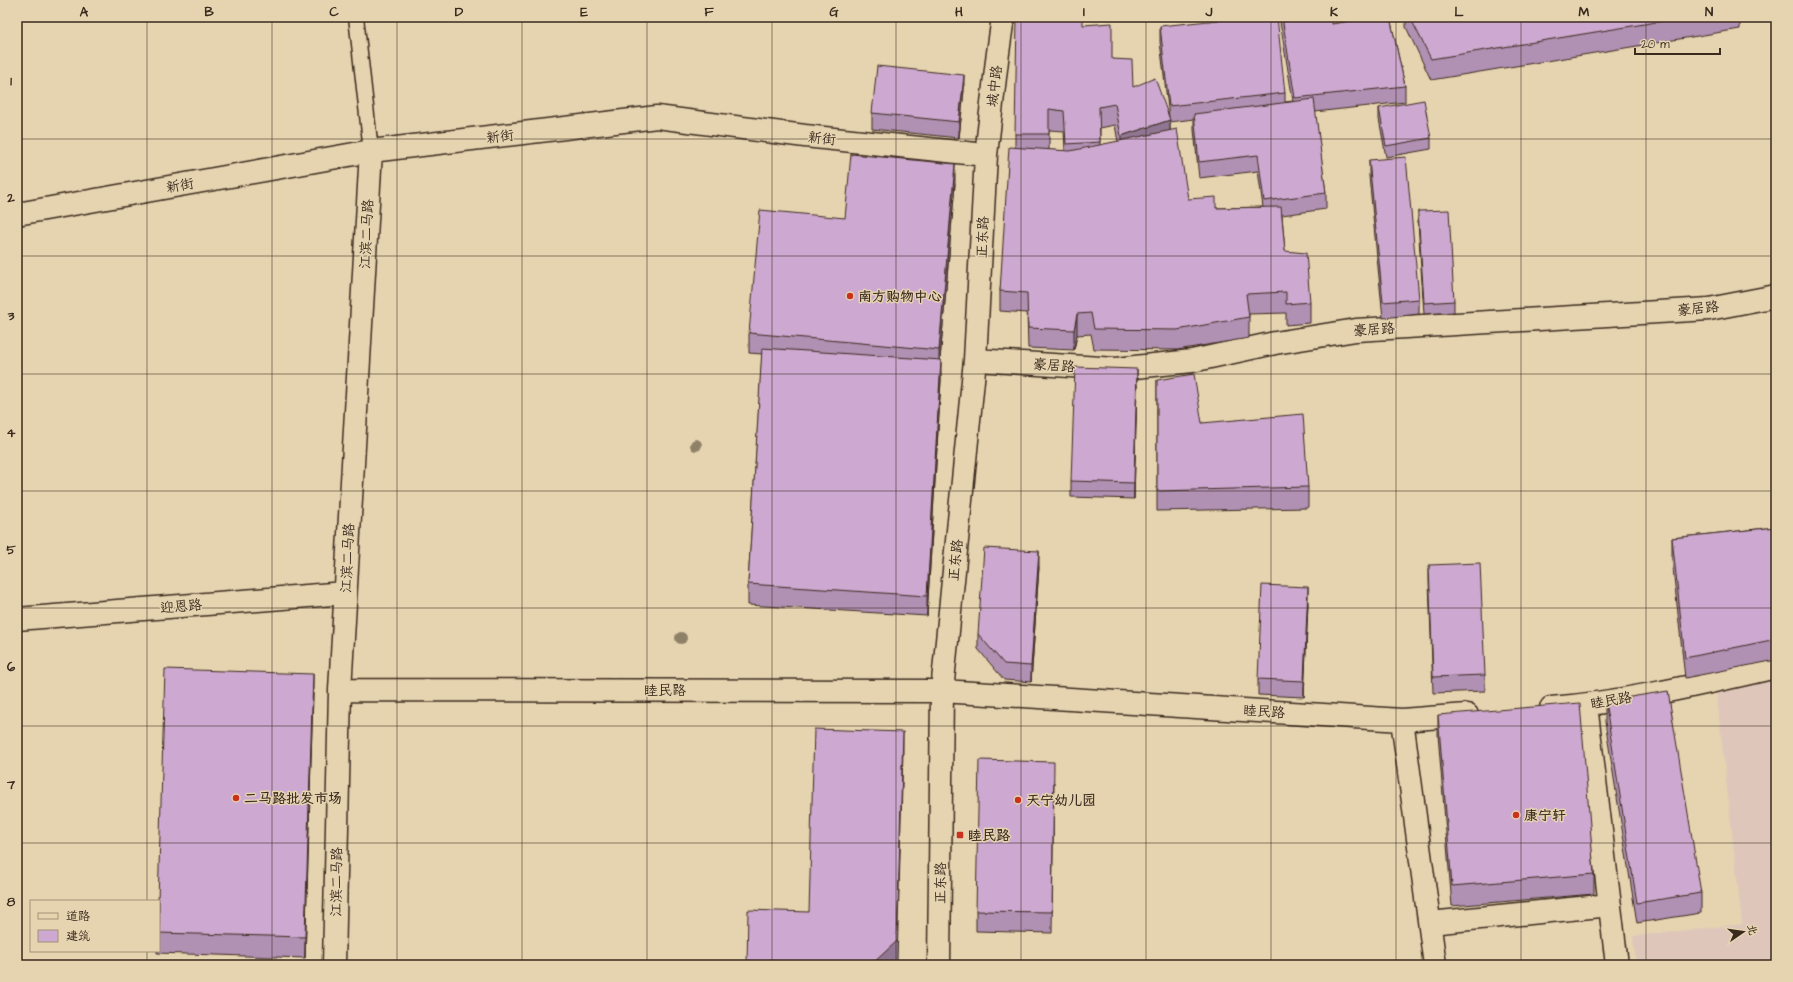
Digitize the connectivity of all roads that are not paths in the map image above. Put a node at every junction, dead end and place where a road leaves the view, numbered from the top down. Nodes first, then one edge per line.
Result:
1 (356, 17) edge
2 (1005, 17) edge
3 (371, 151) junction
4 (986, 155) junction
5 (17, 214) edge
6 (1776, 296) edge
7 (975, 360) junction
8 (345, 593) junction
9 (17, 619) edge
10 (1776, 667) edge
11 (340, 690) junction
12 (942, 691) junction
13 (1586, 705) junction
14 (1532, 709) edge
15 (1486, 713) edge
16 (1402, 720) junction
17 (1610, 905) junction
18 (1430, 923) junction
19 (334, 965) edge
20 (939, 965) edge
21 (1435, 965) edge
22 (1617, 965) edge

1 - 3 lane
2 - 4 street, 城中路
3 - 4 street, 新街
3 - 5 street, 新街
3 - 8 street, 江滨二马路
4 - 7 street, 正东路
6 - 7 street, 豪居路
7 - 12 street, 正东路
8 - 9 street, 迎恩路
8 - 11 street, 江滨二马路
10 - 13 street, 睦民路
11 - 12 street, 睦民路
11 - 19 street, 江滨二马路
12 - 16 street, 睦民路
12 - 20 street, 正东路
13 - 14 street, 睦民路
13 - 17 street
15 - 16 street, 睦民路
16 - 18 street
17 - 18 street
17 - 22 street
18 - 21 street

